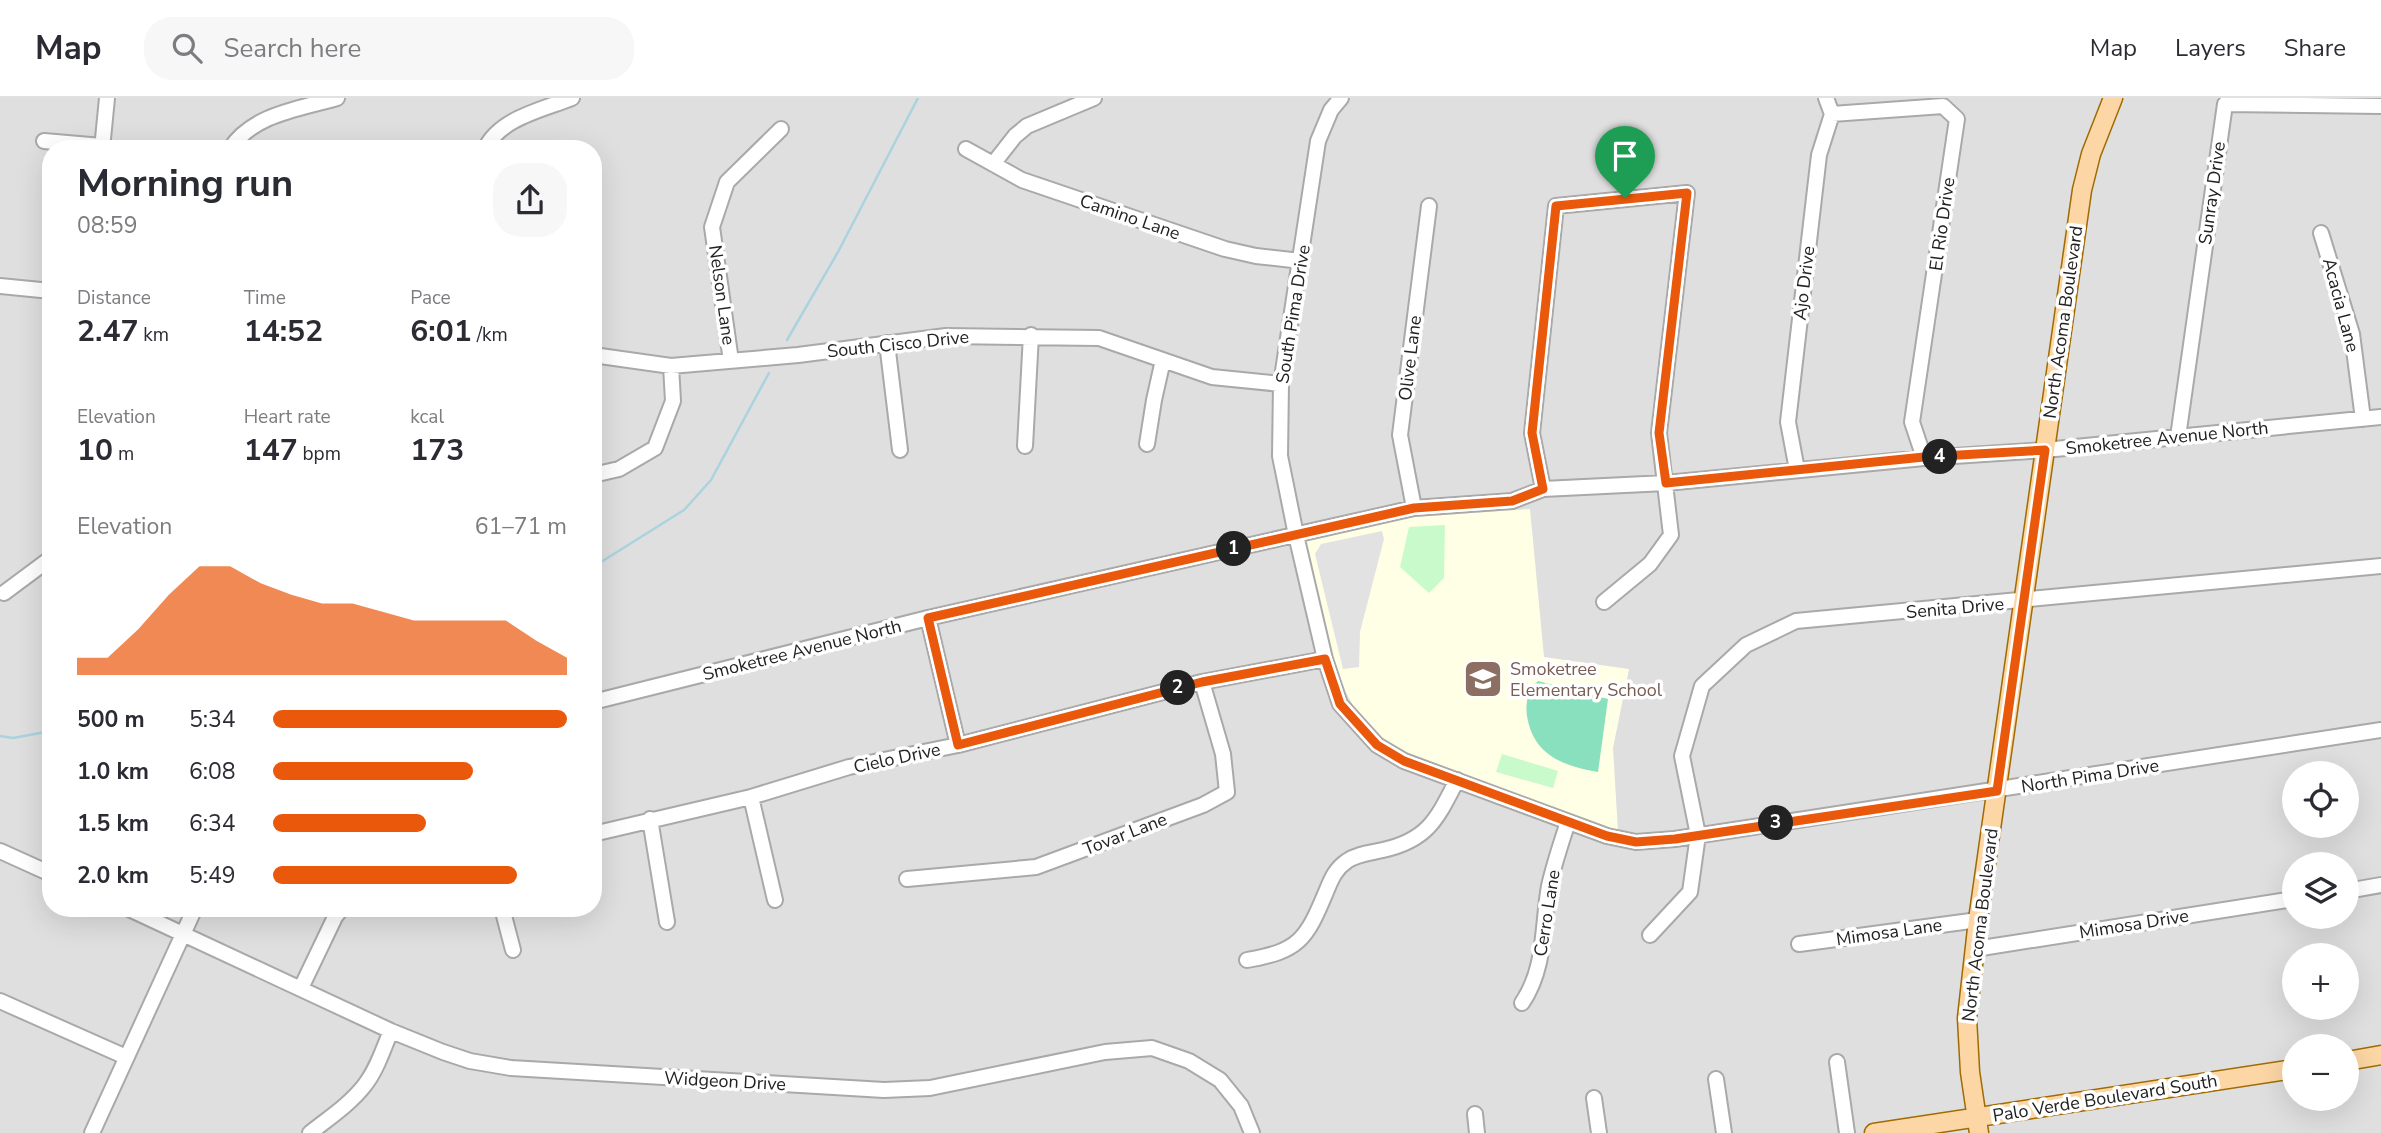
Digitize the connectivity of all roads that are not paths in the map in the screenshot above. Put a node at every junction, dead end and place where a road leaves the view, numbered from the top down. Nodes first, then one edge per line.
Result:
1 (107, 98) edge
2 (337, 98) edge
3 (572, 98) edge
4 (1094, 98) edge
5 (1340, 98) edge
6 (1826, 98) edge
7 (2113, 98) edge
8 (2381, 106) edge
9 (1832, 114) junction
10 (781, 128) dead end
11 (103, 140) edge
12 (238, 140) edge
13 (489, 140) edge
14 (966, 149) dead end
15 (993, 164) junction
16 (1429, 206) dead end
17 (2320, 233) dead end
18 (1301, 261) junction
19 (0, 286) edge
20 (42, 290) edge
21 (1031, 335) junction
22 (887, 343) junction
23 (602, 356) edge
24 (1164, 360) junction
25 (731, 361) junction
26 (671, 366) junction
27 (1281, 384) junction
28 (2381, 417) edge
29 (2363, 419) junction
30 (2178, 437) junction
31 (1147, 444) dead end
32 (1025, 446) dead end
33 (900, 450) dead end
34 (2045, 450) junction
35 (1924, 457) junction
36 (1797, 470) junction
37 (602, 473) edge
38 (1666, 483) junction
39 (1543, 489) junction
40 (1414, 508) junction
41 (1296, 535) junction
42 (42, 565) edge
43 (2381, 566) edge
44 (4, 593) dead end
45 (1604, 601) dead end
46 (2023, 601) junction
47 (928, 618) junction
48 (1325, 659) junction
49 (1202, 682) junction
50 (602, 700) edge
51 (2381, 730) edge
52 (958, 745) junction
53 (1457, 780) junction
54 (1997, 791) junction
55 (751, 797) junction
56 (650, 819) junction
57 (1568, 822) junction
58 (602, 832) edge
59 (1698, 835) junction
60 (0, 850) edge
61 (42, 870) edge
62 (907, 879) dead end
63 (2381, 885) edge
64 (2359, 889) edge
65 (775, 900) dead end
66 (2282, 901) edge
67 (146, 917) edge
68 (191, 917) edge
69 (335, 917) edge
70 (504, 917) edge
71 (1978, 920) junction
72 (667, 922) dead end
73 (183, 934) junction
74 (1650, 935) dead end
75 (1800, 944) dead end
76 (1975, 949) junction
77 (513, 950) dead end
78 (1247, 960) dead end
79 (301, 988) junction
80 (0, 1001) edge
81 (1522, 1003) dead end
82 (391, 1031) junction
83 (2381, 1055) edge
84 (126, 1056) junction
85 (2359, 1058) edge
86 (1837, 1062) dead end
87 (2282, 1071) edge
88 (1716, 1079) dead end
89 (1594, 1098) dead end
90 (1475, 1114) dead end
91 (1978, 1125) edge
92 (92, 1133) edge
93 (310, 1133) edge
94 (1252, 1133) edge
95 (1477, 1133) edge
96 (1599, 1133) edge
97 (1724, 1133) edge
98 (1847, 1133) edge
99 (1874, 1133) edge

1 - 11 street
2 - 12 street
3 - 13 street
4 - 15 street
5 - 18 street, South Pima Drive
6 - 9 street
7 - 34 main road, North Acoma Boulevard
8 - 30 street, Sunray Drive
9 - 35 street, El Rio Drive
9 - 36 street, Ajo Drive
10 - 25 street, Nelson Lane
14 - 15 street, Camino Lane
15 - 18 street, Camino Lane
16 - 40 street, Olive Lane
17 - 29 street, Acacia Lane
18 - 27 street, South Pima Drive
19 - 20 street
21 - 22 street, South Cisco Drive
21 - 24 street, South Cisco Drive
21 - 32 street
22 - 25 street, South Cisco Drive
22 - 33 street
23 - 26 street, South Cisco Drive
24 - 27 street, South Cisco Drive
24 - 31 street
25 - 26 street, South Cisco Drive
26 - 37 street
27 - 41 street, South Pima Drive
28 - 29 street, Smoketree Avenue North
29 - 30 street, Smoketree Avenue North
30 - 34 street, Smoketree Avenue North
34 - 35 street, Smoketree Avenue North
34 - 46 main road, North Acoma Boulevard
35 - 36 street, Smoketree Avenue North
36 - 38 street, Smoketree Avenue North
38 - 39 street, Smoketree Avenue North
38 - 39 street
38 - 45 street
39 - 40 street, Smoketree Avenue North
40 - 41 street, Smoketree Avenue North
41 - 47 street, Smoketree Avenue North
41 - 48 street, North Pima Drive
42 - 44 street
43 - 46 street, Senita Drive
46 - 54 main road, North Acoma Boulevard
46 - 59 street, Senita Drive
47 - 50 street, Smoketree Avenue North
47 - 52 street
48 - 49 street, Cielo Drive
48 - 53 street, North Pima Drive
49 - 52 street, Cielo Drive
49 - 62 street, Tovar Lane
51 - 54 street, North Pima Drive
52 - 55 street, Cielo Drive
53 - 57 street, North Pima Drive
53 - 78 street
54 - 59 street, North Pima Drive
54 - 71 main road, North Acoma Boulevard
55 - 56 street, Cielo Drive
55 - 65 street
56 - 58 street, Cielo Drive
56 - 72 street
57 - 59 street, North Pima Drive
57 - 81 street, Cerro Lane
59 - 74 street, Senita Drive
60 - 61 street
63 - 64 street
66 - 76 street, Mimosa Drive
67 - 73 street, Widgeon Drive
68 - 73 street
69 - 79 street
70 - 77 street
71 - 75 street, Mimosa Lane
71 - 76 main road, North Acoma Boulevard
73 - 79 street, Widgeon Drive
73 - 84 street
76 - 91 main road, North Acoma Boulevard
79 - 82 street, Widgeon Drive
80 - 84 street
82 - 93 street
82 - 94 street, Widgeon Drive
83 - 85 main road
84 - 92 street
86 - 98 street
87 - 91 main road, Palo Verde Boulevard South
88 - 97 street
89 - 96 street
90 - 95 street
91 - 99 main road, Palo Verde Boulevard South

